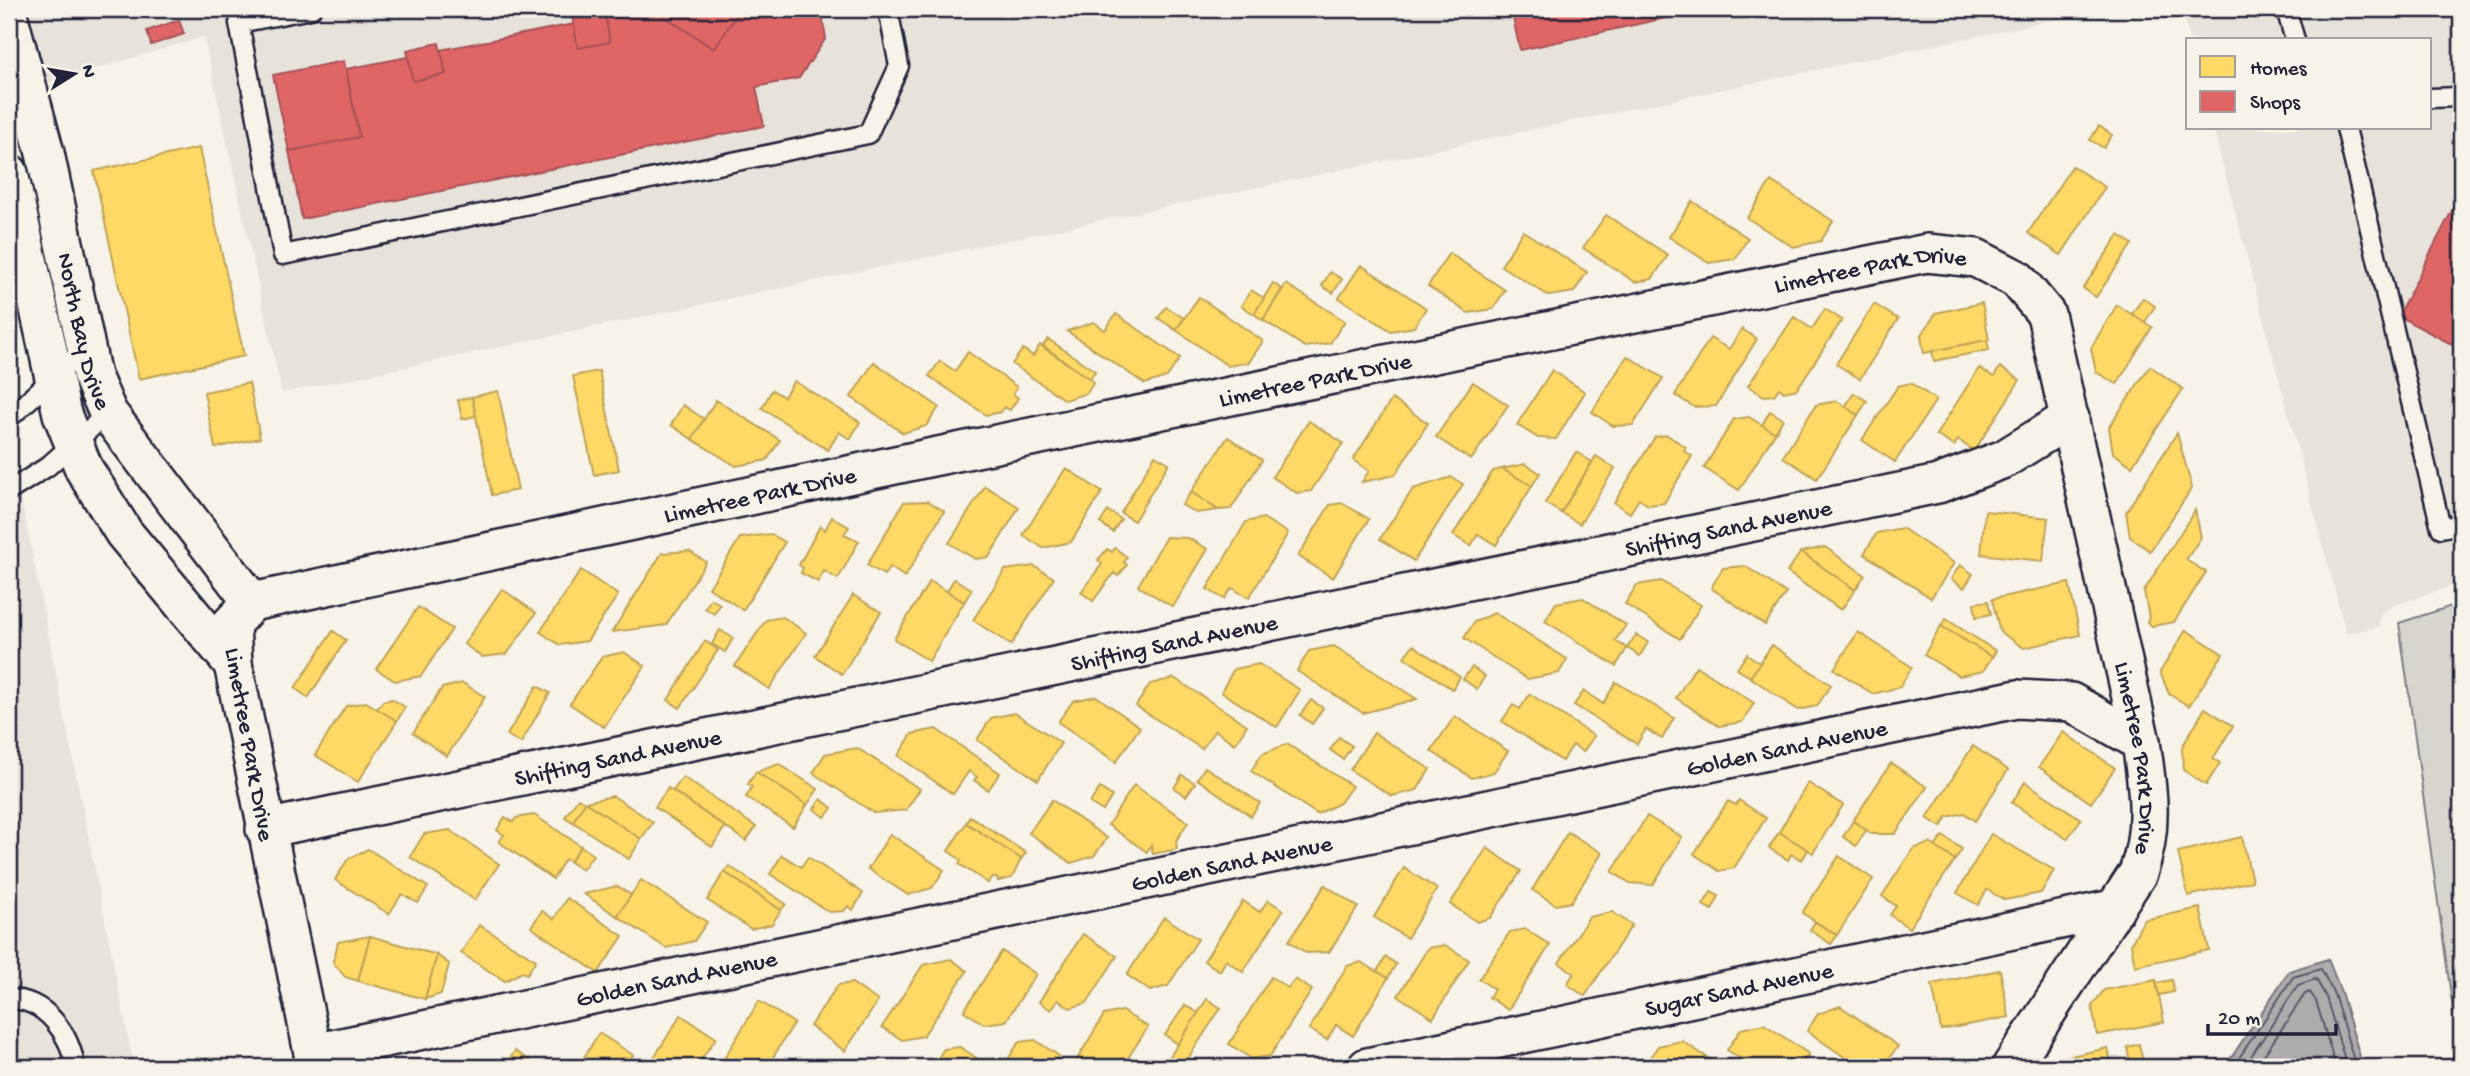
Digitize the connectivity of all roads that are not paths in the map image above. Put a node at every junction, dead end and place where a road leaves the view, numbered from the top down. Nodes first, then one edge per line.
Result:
1 (311, 9) edge
2 (888, 9) edge
3 (2286, 9) edge
4 (9, 18) edge
5 (2294, 38) edge
6 (2432, 97) edge
7 (2461, 97) edge
8 (2346, 130) edge
9 (9, 173) edge
10 (86, 348) junction
11 (54, 376) junction
12 (108, 413) junction
13 (9, 418) edge
14 (2070, 418) junction
15 (73, 442) junction
16 (163, 484) junction
17 (9, 491) edge
18 (114, 519) junction
19 (2461, 524) edge
20 (252, 602) junction
21 (233, 664) junction
22 (2141, 742) junction
23 (265, 829) junction
24 (2112, 909) junction
25 (9, 999) edge
26 (314, 1060) edge
27 (75, 1067) edge
28 (1367, 1067) edge
29 (2011, 1067) edge

1 - 2 lane
3 - 5 lane
4 - 10 street, North Bay Drive
6 - 7 lane
8 - 19 lane
9 - 11 street, North Bay Drive
10 - 11 lane
10 - 12 street, North Bay Drive
11 - 13 lane
11 - 15 street, North Bay Drive
12 - 15 lane
12 - 16 street, North Bay Drive
14 - 20 street, Limetree Park Drive
14 - 22 street, Limetree Park Drive
14 - 23 street, Shifting Sand Avenue
15 - 17 lane
15 - 18 street, North Bay Drive
16 - 18 street
16 - 20 street, North Bay Drive
18 - 21 street, North Bay Drive
20 - 21 street, Limetree Park Drive
21 - 23 street, Limetree Park Drive
22 - 24 street, Limetree Park Drive
22 - 26 street, Golden Sand Avenue
23 - 26 street, Limetree Park Drive
24 - 28 street, Sugar Sand Avenue
24 - 29 street, Limetree Park Drive
25 - 27 lane

